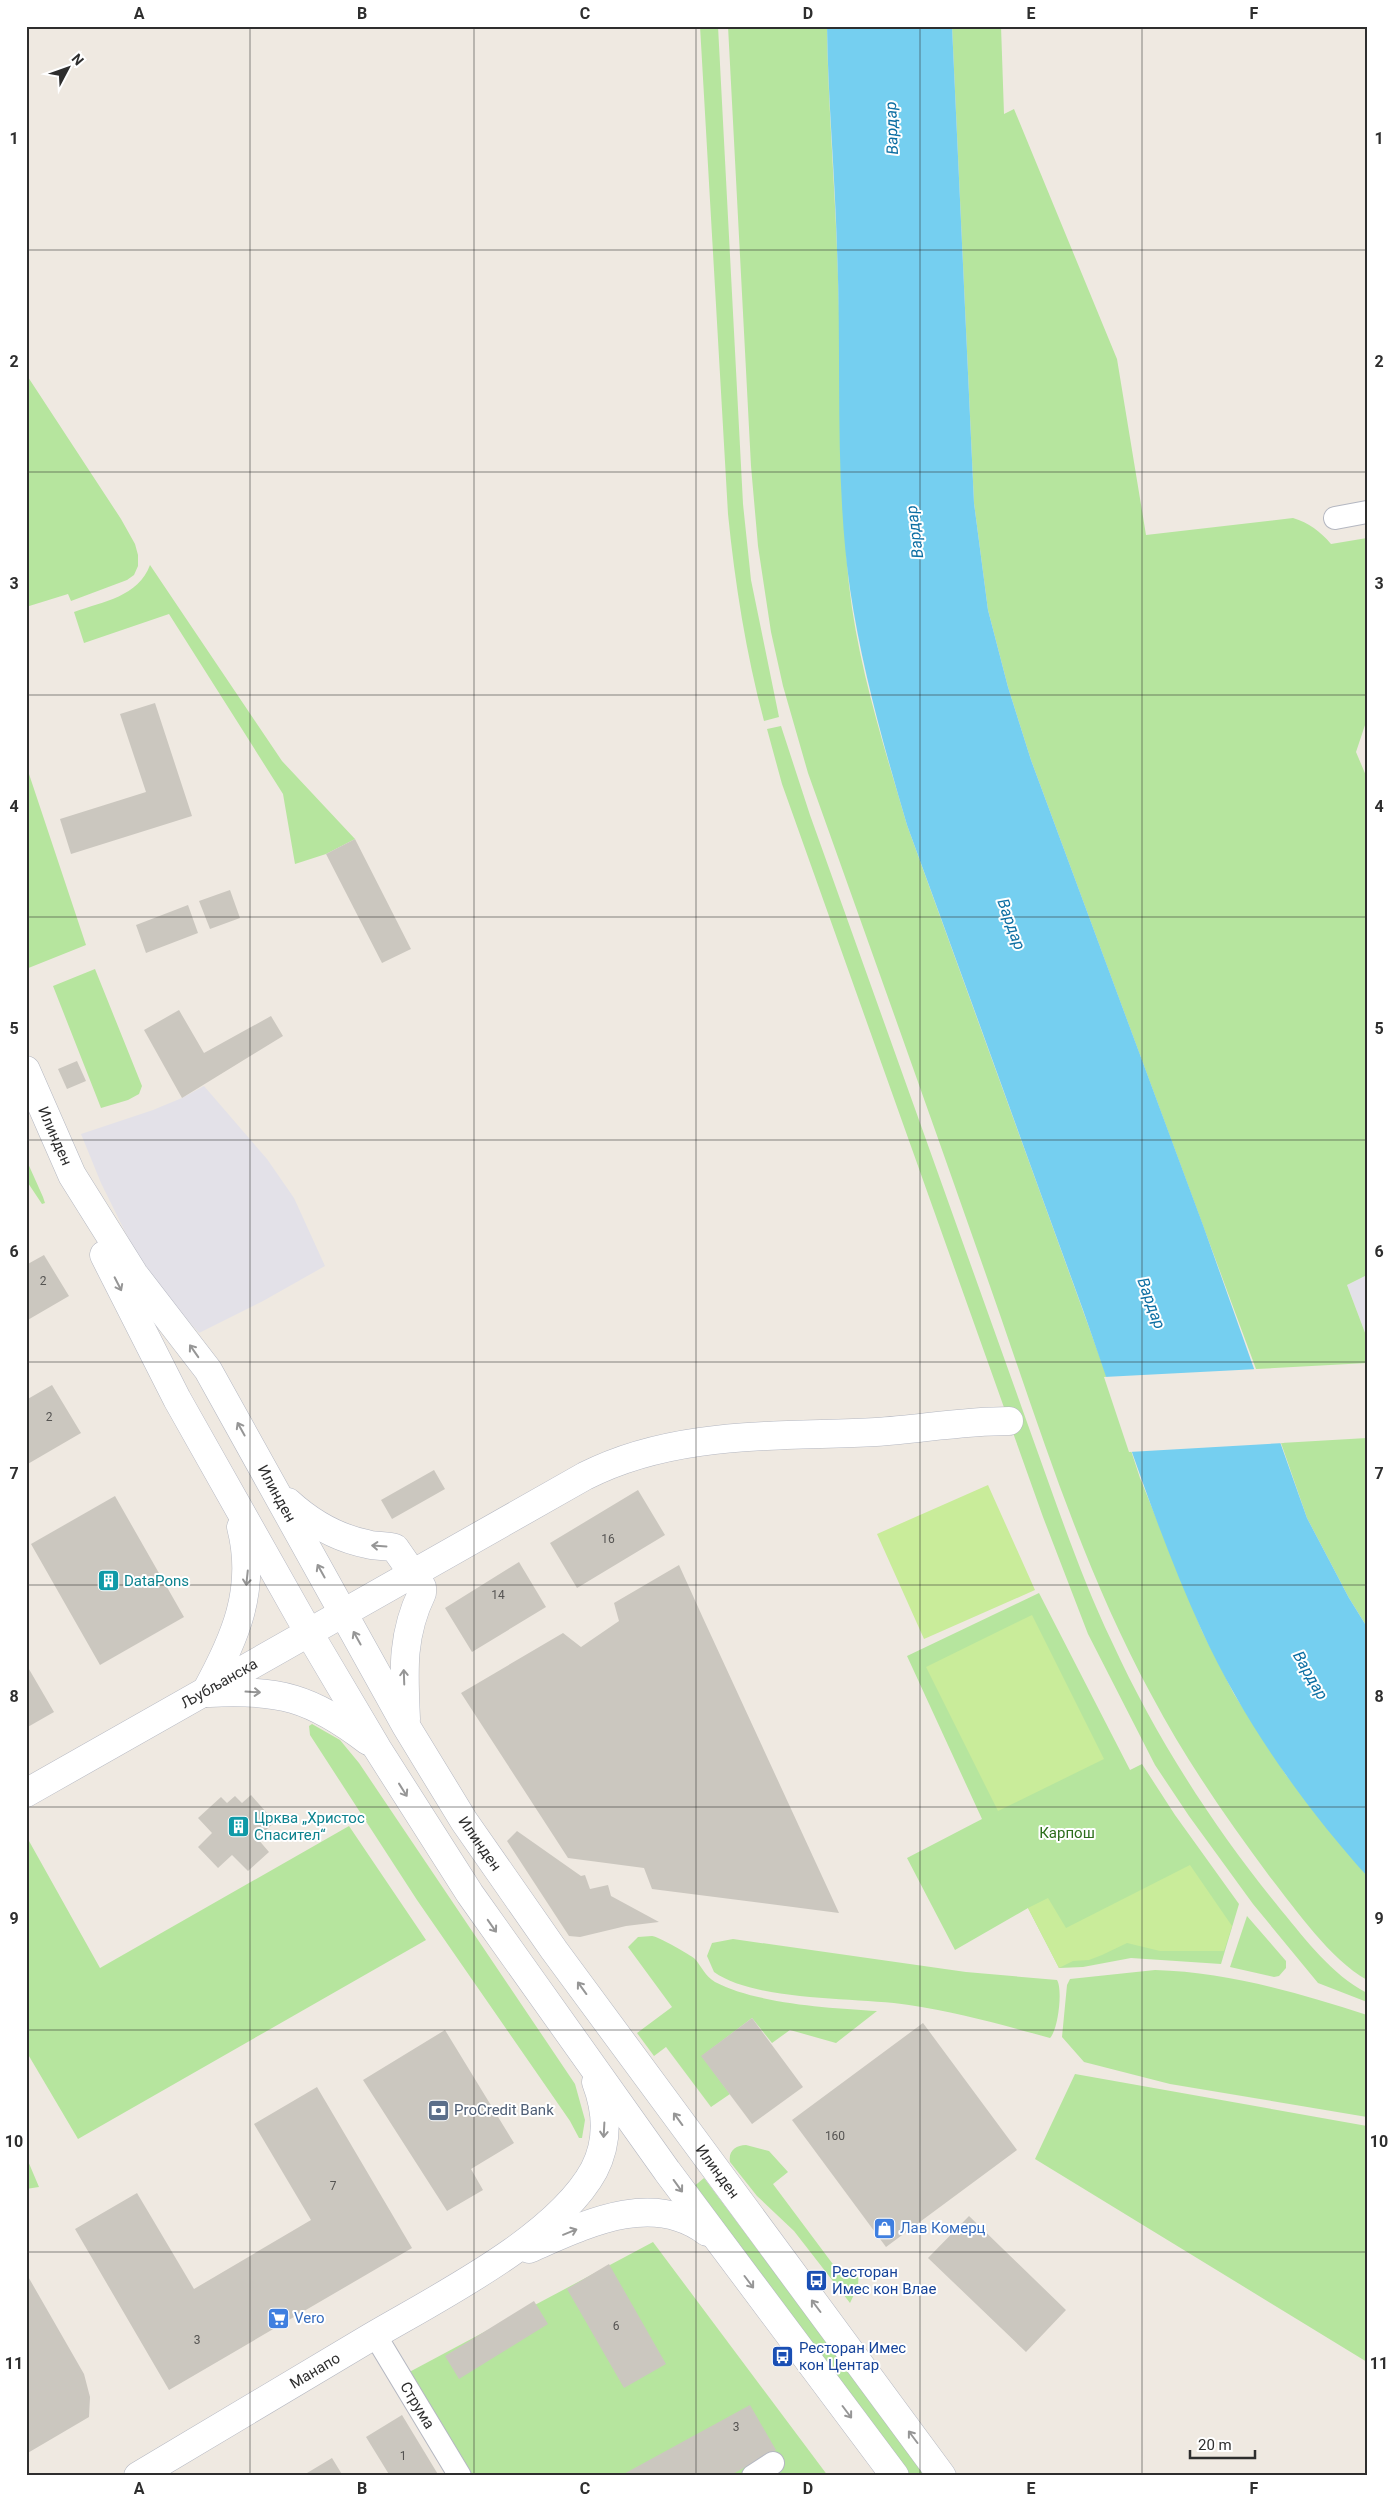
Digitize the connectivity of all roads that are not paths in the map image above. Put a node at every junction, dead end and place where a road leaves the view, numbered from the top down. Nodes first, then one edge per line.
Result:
1 (1367, 512) edge
2 (1335, 518) dead end
3 (26, 1070) edge
4 (72, 1175) junction
5 (1008, 1421) dead end
6 (277, 1493) junction
7 (231, 1497) junction
8 (414, 1575) junction
9 (344, 1614) junction
10 (309, 1633) junction
11 (205, 1693) junction
12 (406, 1726) junction
13 (377, 1748) junction
14 (26, 1793) edge
15 (591, 2066) junction
16 (720, 2243) junction
17 (493, 2265) junction
18 (375, 2335) junction
19 (774, 2464) dead end
20 (138, 2476) edge
21 (460, 2476) edge
22 (753, 2476) edge
23 (895, 2476) edge
24 (942, 2476) edge

1 - 2 street
3 - 4 street, Илинден
6 -> 4 street, Илинден
4 -> 7 street, Илинден
5 - 8 street, Љубљанска
8 -> 6 street
9 -> 6 street, Илинден
7 - 10 street, Илинден
7 -> 11 street
8 - 9 street, Љубљанска
12 -> 8 street
9 - 10 street, Љубљанска
12 -> 9 street, Илинден
10 - 11 street, Љубљанска
10 - 13 street, Илинден
11 -> 13 street
11 - 14 street, Љубљанска
24 -> 12 street, Илинден
13 -> 15 street, Илинден
15 -> 16 street, Илинден
15 -> 17 street, Манапо
17 -> 16 street, Манапо
16 -> 23 street, Илинден
17 - 18 street, Манапо
18 - 20 street, Манапо
18 - 21 street, Струма
19 - 22 street

